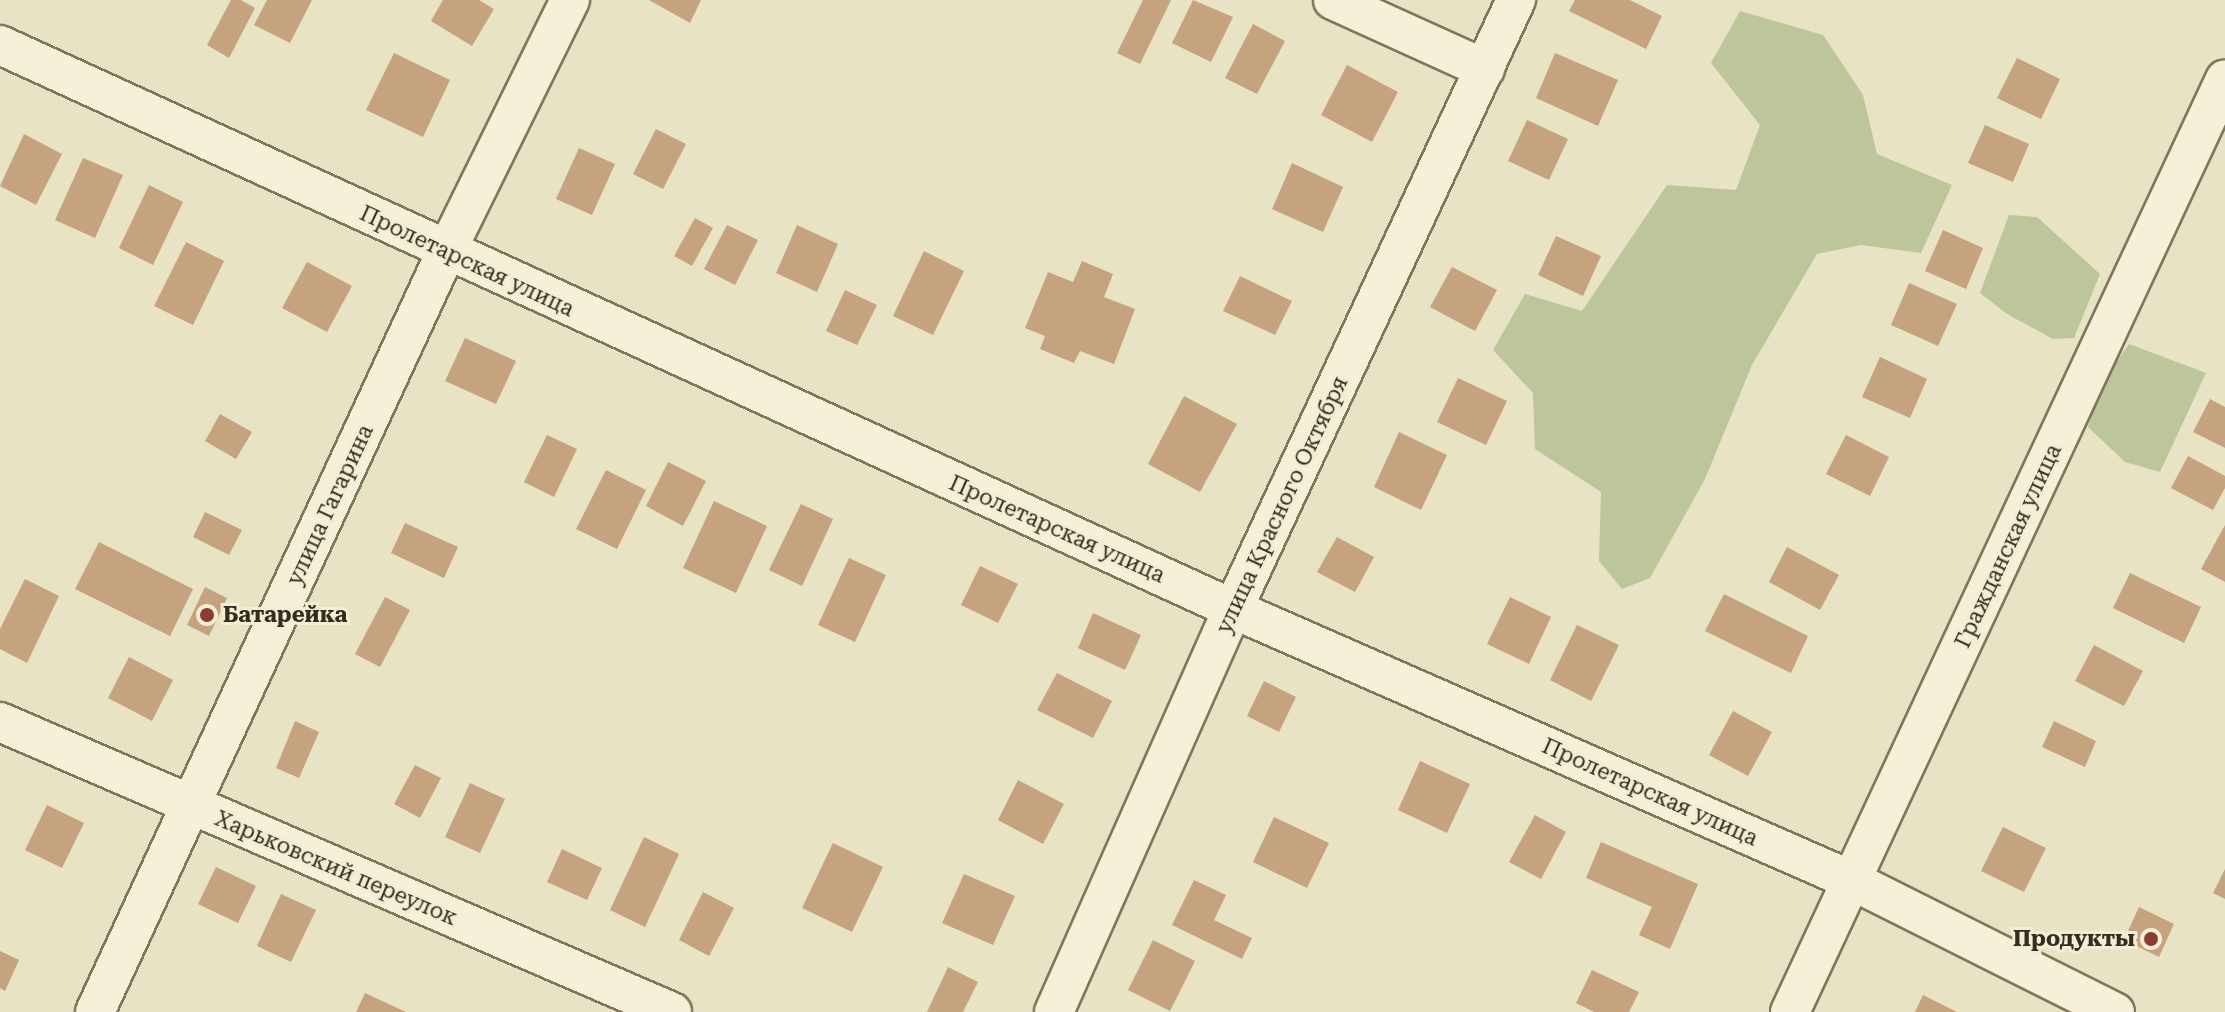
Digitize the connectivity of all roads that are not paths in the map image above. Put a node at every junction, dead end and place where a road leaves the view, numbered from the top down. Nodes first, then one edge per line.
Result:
1 (570, 0) edge
2 (1333, 0) edge
3 (1516, 0) edge
4 (0, 45) edge
5 (1485, 69) junction
6 (2225, 79) edge
7 (446, 252) junction
8 (1233, 609) junction
9 (0, 722) edge
10 (192, 806) junction
11 (1853, 881) junction
12 (95, 1012) edge
13 (672, 1012) edge
14 (1054, 1012) edge
15 (1790, 1012) edge
16 (2115, 1012) edge

1 - 7 street, улица Гагарина
2 - 5 street
3 - 5 street, улица Красного Октября
4 - 7 street, Пролетарская улица
5 - 8 street, улица Красного Октября
6 - 11 street, Гражданская улица
7 - 8 street, Пролетарская улица
7 - 10 street, улица Гагарина
8 - 11 street, Пролетарская улица
8 - 14 street, улица Красного Октября
9 - 10 street, Харьковский переулок
10 - 12 street, улица Гагарина
10 - 13 street, Харьковский переулок
11 - 15 street, Гражданская улица
11 - 16 street, Пролетарская улица

